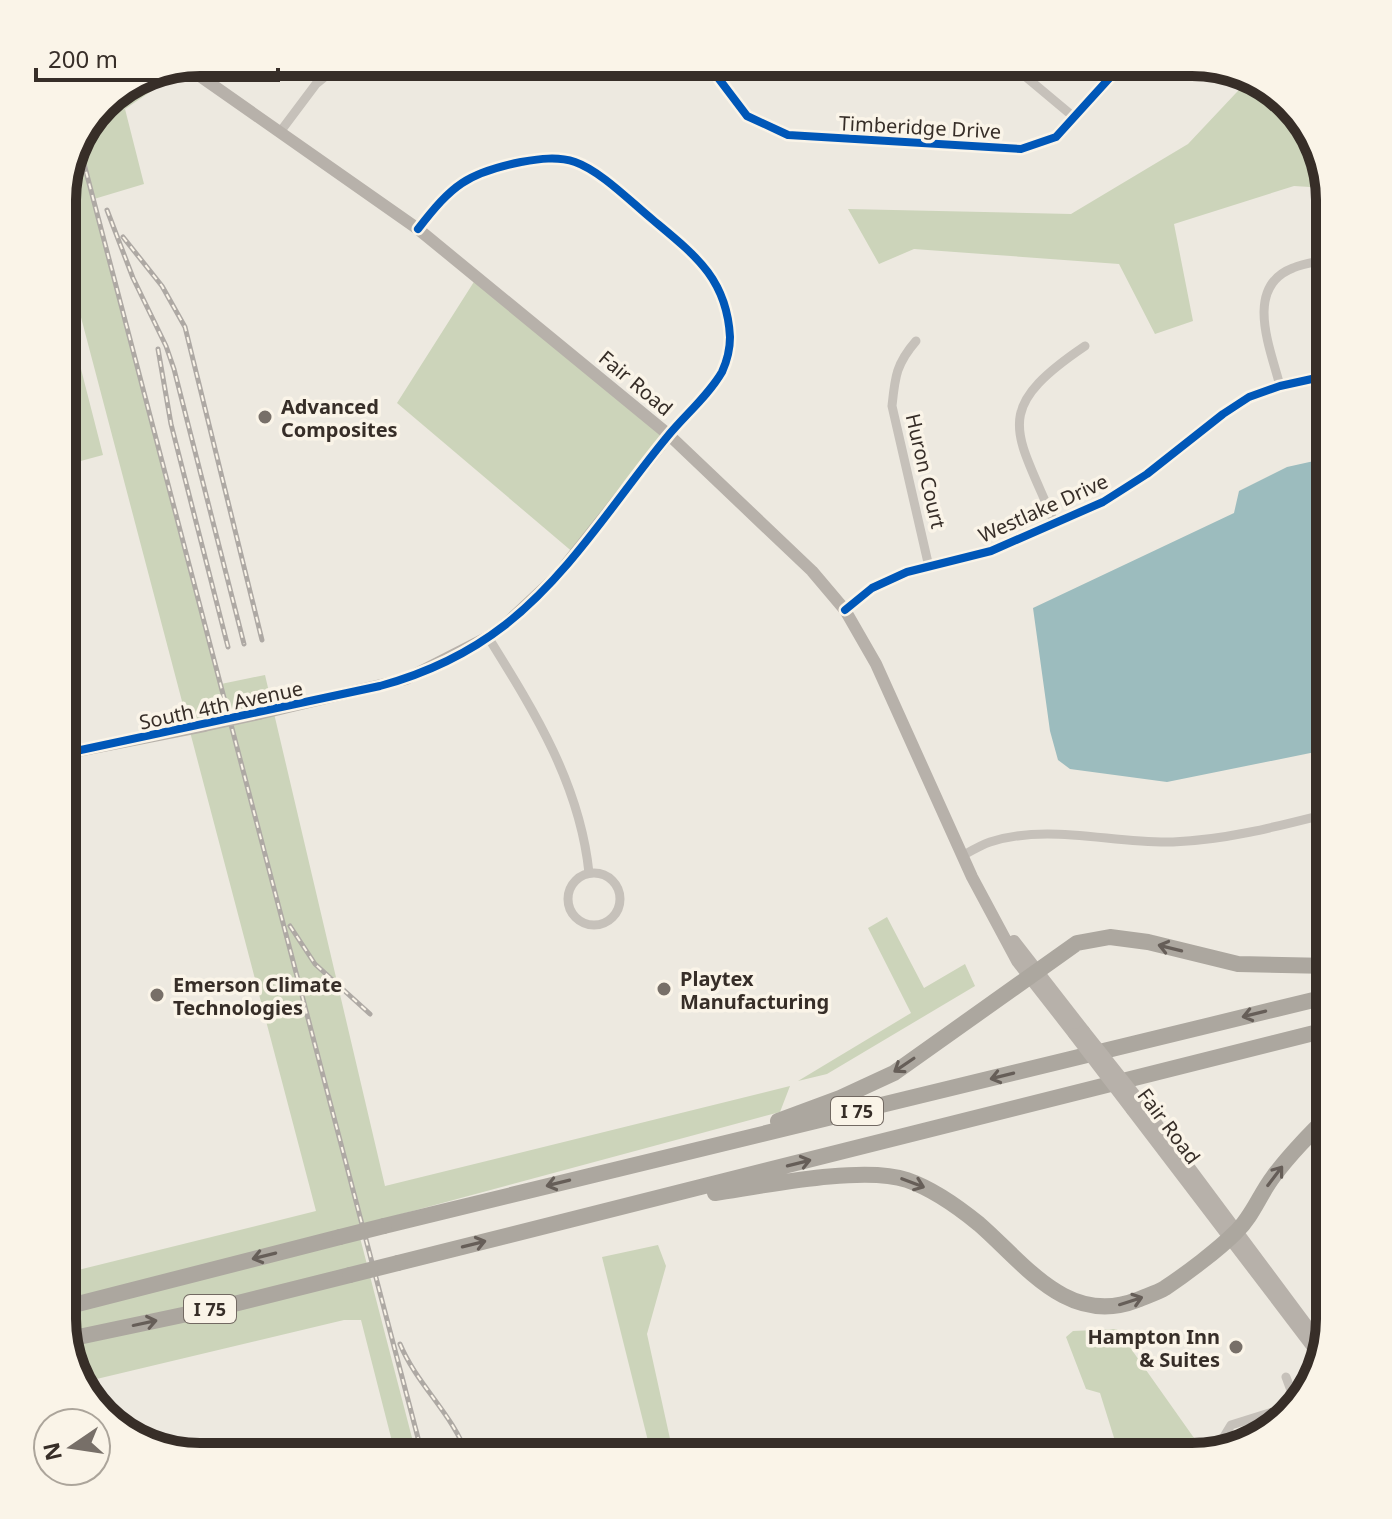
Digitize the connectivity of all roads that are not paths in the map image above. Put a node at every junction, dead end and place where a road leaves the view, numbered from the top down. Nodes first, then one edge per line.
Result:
1 (201, 76) edge
2 (326, 76) edge
3 (719, 76) edge
4 (1025, 76) edge
5 (1112, 76) edge
6 (1075, 118) junction
7 (280, 132) junction
8 (418, 229) junction
9 (1316, 262) edge
10 (916, 341) dead end
11 (1085, 346) dead end
12 (1316, 378) edge
13 (1280, 386) junction
14 (669, 435) junction
15 (1055, 524) junction
16 (929, 567) junction
17 (845, 610) junction
18 (488, 637) junction
19 (76, 751) edge
20 (1316, 816) edge
21 (962, 856) junction
22 (589, 873) junction
23 (1316, 966) edge
24 (1034, 975) junction
25 (1316, 999) edge
26 (1316, 1033) edge
27 (1316, 1129) edge
28 (612, 1170) junction
29 (587, 1216) junction
30 (1233, 1235) junction
31 (76, 1304) edge
32 (78, 1337) edge
33 (1315, 1337) edge
34 (1313, 1347) edge
35 (1286, 1377) dead end
36 (1291, 1392) edge
37 (1275, 1411) edge
38 (1222, 1439) edge

1 - 7 main road, Fair Road
2 - 7 street
3 - 6 street, Timberidge Drive
4 - 6 street
5 - 6 street, Timberidge Drive
7 - 8 main road, Fair Road
8 - 14 main road, Fair Road
8 - 14 street
9 - 13 street
10 - 16 street, Huron Court
11 - 15 street
12 - 13 street, Westlake Drive
13 - 15 street, Westlake Drive
14 - 17 main road, Fair Road
14 - 18 main road, South 4th Avenue
15 - 16 street, Westlake Drive
16 - 17 street, Westlake Drive
17 - 21 main road, Fair Road
18 - 19 main road, South 4th Avenue, bridge
18 - 22 street
20 - 21 street
21 - 24 main road, Fair Road
22 - 22 street
23 -> 24 highway
24 -> 28 highway
24 - 30 main road, Fair Road, bridge
25 -> 28 highway, I 75
29 -> 26 highway, I 75
30 -> 27 highway
28 -> 31 highway, I 75, bridge
29 -> 30 highway
32 -> 29 highway, I 75, bridge
30 - 33 main road, Fair Road
30 - 34 main road, Fair Road
35 - 36 street
37 - 38 street

